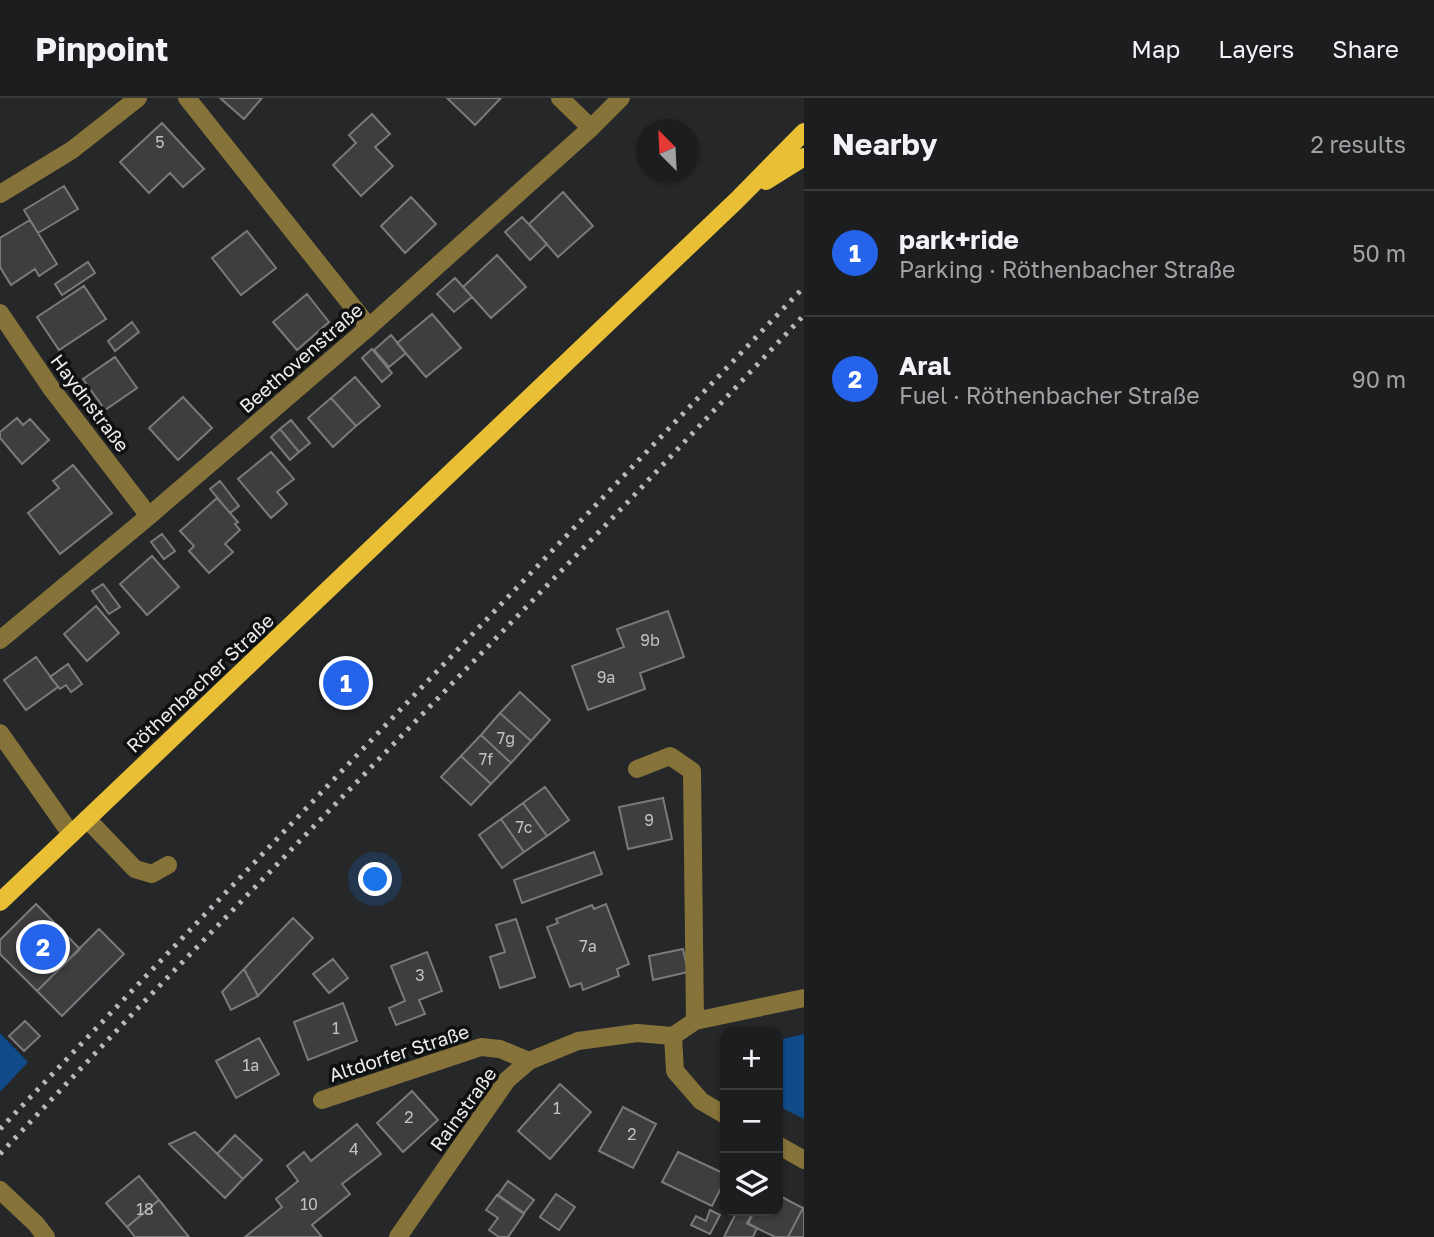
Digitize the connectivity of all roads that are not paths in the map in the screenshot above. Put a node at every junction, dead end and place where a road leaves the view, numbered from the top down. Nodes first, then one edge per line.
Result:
1 (138, 98) edge
2 (187, 98) edge
3 (560, 98) edge
4 (621, 98) edge
5 (591, 128) junction
6 (804, 132) edge
7 (804, 157) edge
8 (0, 194) edge
9 (737, 200) junction
10 (0, 313) edge
11 (369, 327) junction
12 (149, 516) junction
13 (0, 640) edge
14 (0, 733) edge
15 (637, 769) dead end
16 (87, 819) junction
17 (71, 834) junction
18 (168, 864) dead end
19 (0, 902) edge
20 (804, 998) edge
21 (695, 1021) junction
22 (673, 1036) junction
23 (529, 1061) junction
24 (322, 1100) dead end
25 (720, 1112) edge
26 (783, 1148) edge
27 (804, 1160) edge
28 (0, 1189) edge
29 (46, 1237) edge
30 (398, 1237) edge

1 - 8 street
2 - 11 street
3 - 5 street
4 - 5 street, Beethovenstraße
5 - 11 street, Beethovenstraße
6 - 9 main road
7 - 9 main road
9 - 16 main road, Röthenbacher Straße
10 - 12 street, Haydnstraße
11 - 12 street, Beethovenstraße
12 - 13 street, Beethovenstraße
14 - 17 street
15 - 21 street
16 - 17 main road, Röthenbacher Straße
16 - 18 street
17 - 19 main road, Röthenbacher Straße
20 - 21 street
21 - 22 street
22 - 23 street, Rainstraße
22 - 25 street
23 - 24 street, Altdorfer Straße
23 - 30 street, Rainstraße
26 - 27 street
28 - 29 street

